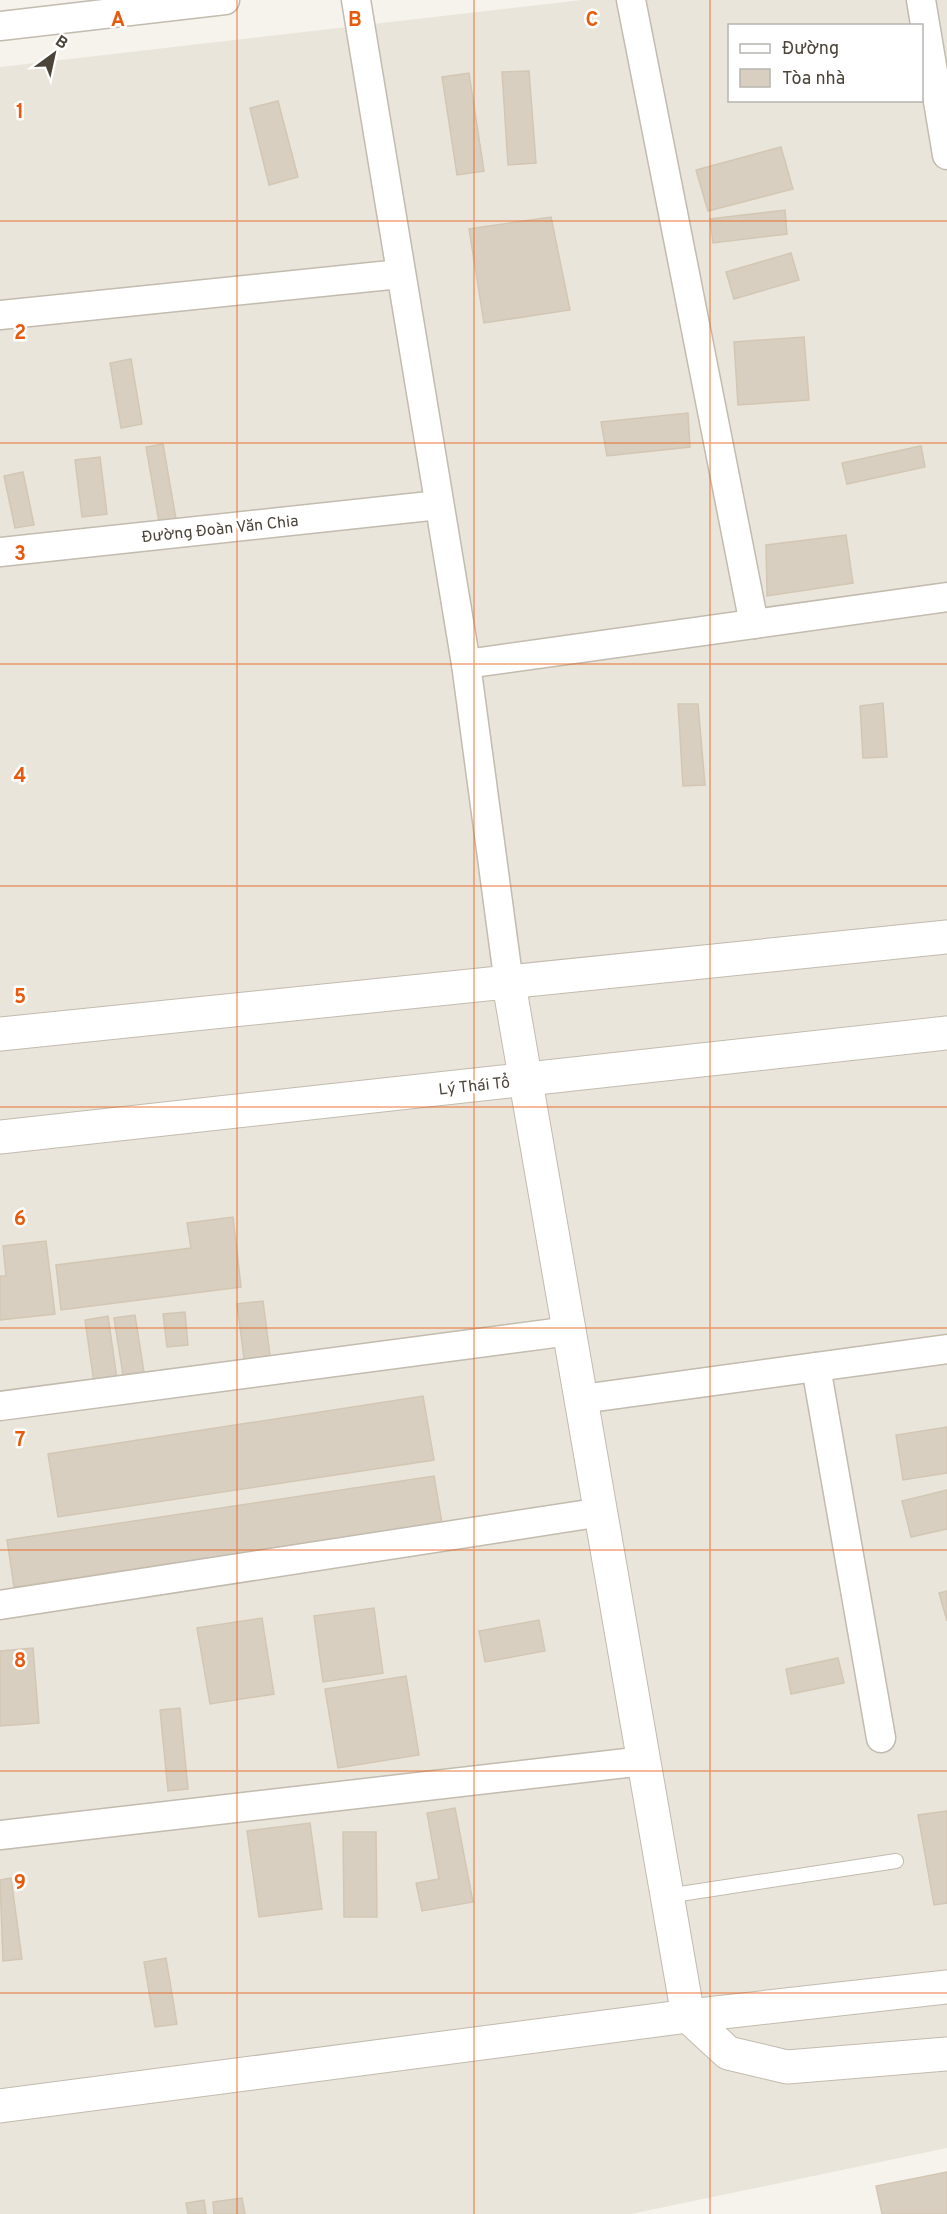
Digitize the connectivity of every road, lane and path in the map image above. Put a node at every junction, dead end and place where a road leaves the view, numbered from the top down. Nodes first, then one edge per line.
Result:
1 (225, 0) edge
2 (356, 0) edge
3 (632, 0) edge
4 (921, 0) edge
5 (0, 26) edge
6 (947, 155) edge
7 (400, 274) junction
8 (0, 315) edge
9 (439, 505) junction
10 (0, 552) edge
11 (947, 597) edge
12 (754, 624) junction
13 (466, 664) junction
14 (947, 938) edge
15 (509, 984) junction
16 (947, 1033) edge
17 (0, 1034) edge
18 (527, 1079) junction
19 (0, 1137) edge
20 (570, 1330) junction
21 (947, 1349) edge
22 (816, 1367) junction
23 (582, 1399) junction
24 (0, 1406) edge
25 (602, 1512) junction
26 (0, 1605) edge
27 (881, 1738) dead end
28 (644, 1761) junction
29 (0, 1835) edge
30 (896, 1861) dead end
31 (667, 1896) junction
32 (947, 1987) edge
33 (688, 2016) junction
34 (947, 2054) edge
35 (0, 2106) edge

1 - 5 street
2 - 7 street
3 - 12 street
4 - 6 street
7 - 8 street
7 - 9 street
9 - 10 street, Đường Đoàn Văn Chia
9 - 13 street
11 - 12 street
12 - 13 street
13 - 15 street
14 - 15 street
15 - 17 street
15 - 18 street
16 - 18 street, Lý Thái Tổ
18 - 19 street, Lý Thái Tổ
18 - 20 street
20 - 23 street
20 - 24 street
21 - 22 street
22 - 23 street
22 - 27 street
23 - 25 street
25 - 26 street
25 - 28 street
28 - 29 street
28 - 31 street
30 - 31 lane
31 - 33 street
32 - 33 street
33 - 34 street
33 - 35 street

